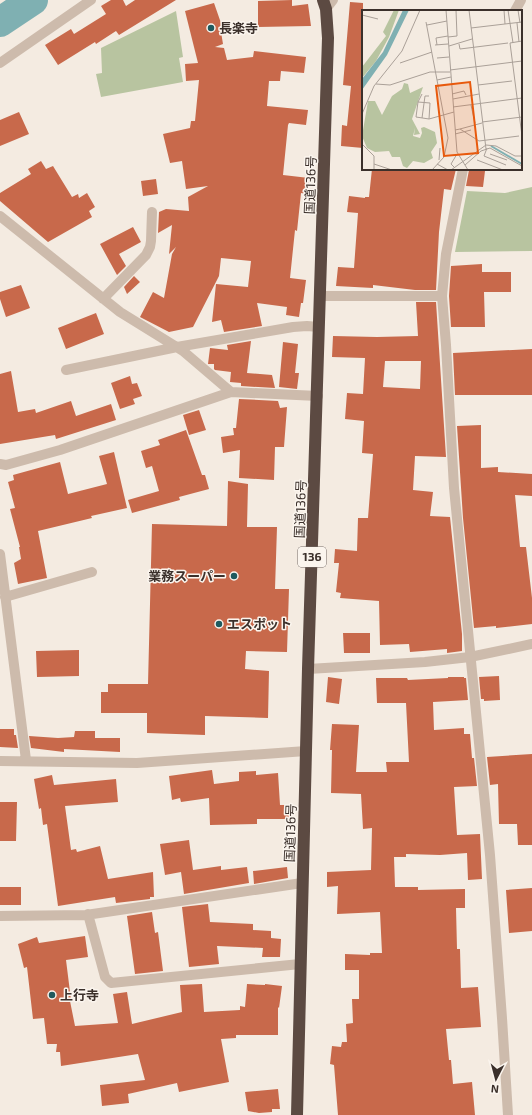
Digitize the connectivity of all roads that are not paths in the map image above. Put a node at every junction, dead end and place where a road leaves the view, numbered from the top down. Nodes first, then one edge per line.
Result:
1 (91, 0) edge
2 (521, 0) edge
3 (327, 3) edge
4 (516, 10) edge
5 (0, 63) edge
6 (463, 170) edge
7 (152, 212) dead end
8 (0, 216) edge
9 (320, 296) junction
10 (442, 296) junction
11 (103, 299) junction
12 (319, 327) junction
13 (177, 347) junction
14 (66, 370) dead end
15 (231, 392) junction
16 (318, 396) junction
17 (0, 464) edge
18 (0, 554) edge
19 (92, 572) dead end
20 (5, 597) junction
21 (532, 644) edge
22 (470, 656) junction
23 (308, 669) junction
24 (306, 751) junction
25 (26, 760) junction
26 (0, 761) edge
27 (302, 883) junction
28 (88, 914) junction
29 (0, 916) edge
30 (300, 964) junction
31 (297, 1115) edge
32 (508, 1115) edge

1 - 5 street
2 - 4 street
3 - 9 highway, 国道136号 / 136
6 - 10 street
7 - 11 street
8 - 11 street
9 - 10 street
9 - 12 highway, 国道136号 / 136
10 - 22 street
11 - 13 street
12 - 13 street
12 - 16 highway, 国道136号 / 136
13 - 14 street
13 - 15 street
15 - 16 street
15 - 17 street
16 - 23 highway, 国道136号 / 136
18 - 20 street
19 - 20 street
20 - 25 street
21 - 22 street
22 - 23 street
22 - 32 street
23 - 24 highway, 国道136号 / 136
24 - 25 street
24 - 27 highway, 国道136号 / 136
25 - 26 street
27 - 28 street
27 - 30 highway, 国道136号 / 136
28 - 29 street
28 - 30 street
30 - 31 highway, 国道136号 / 136

